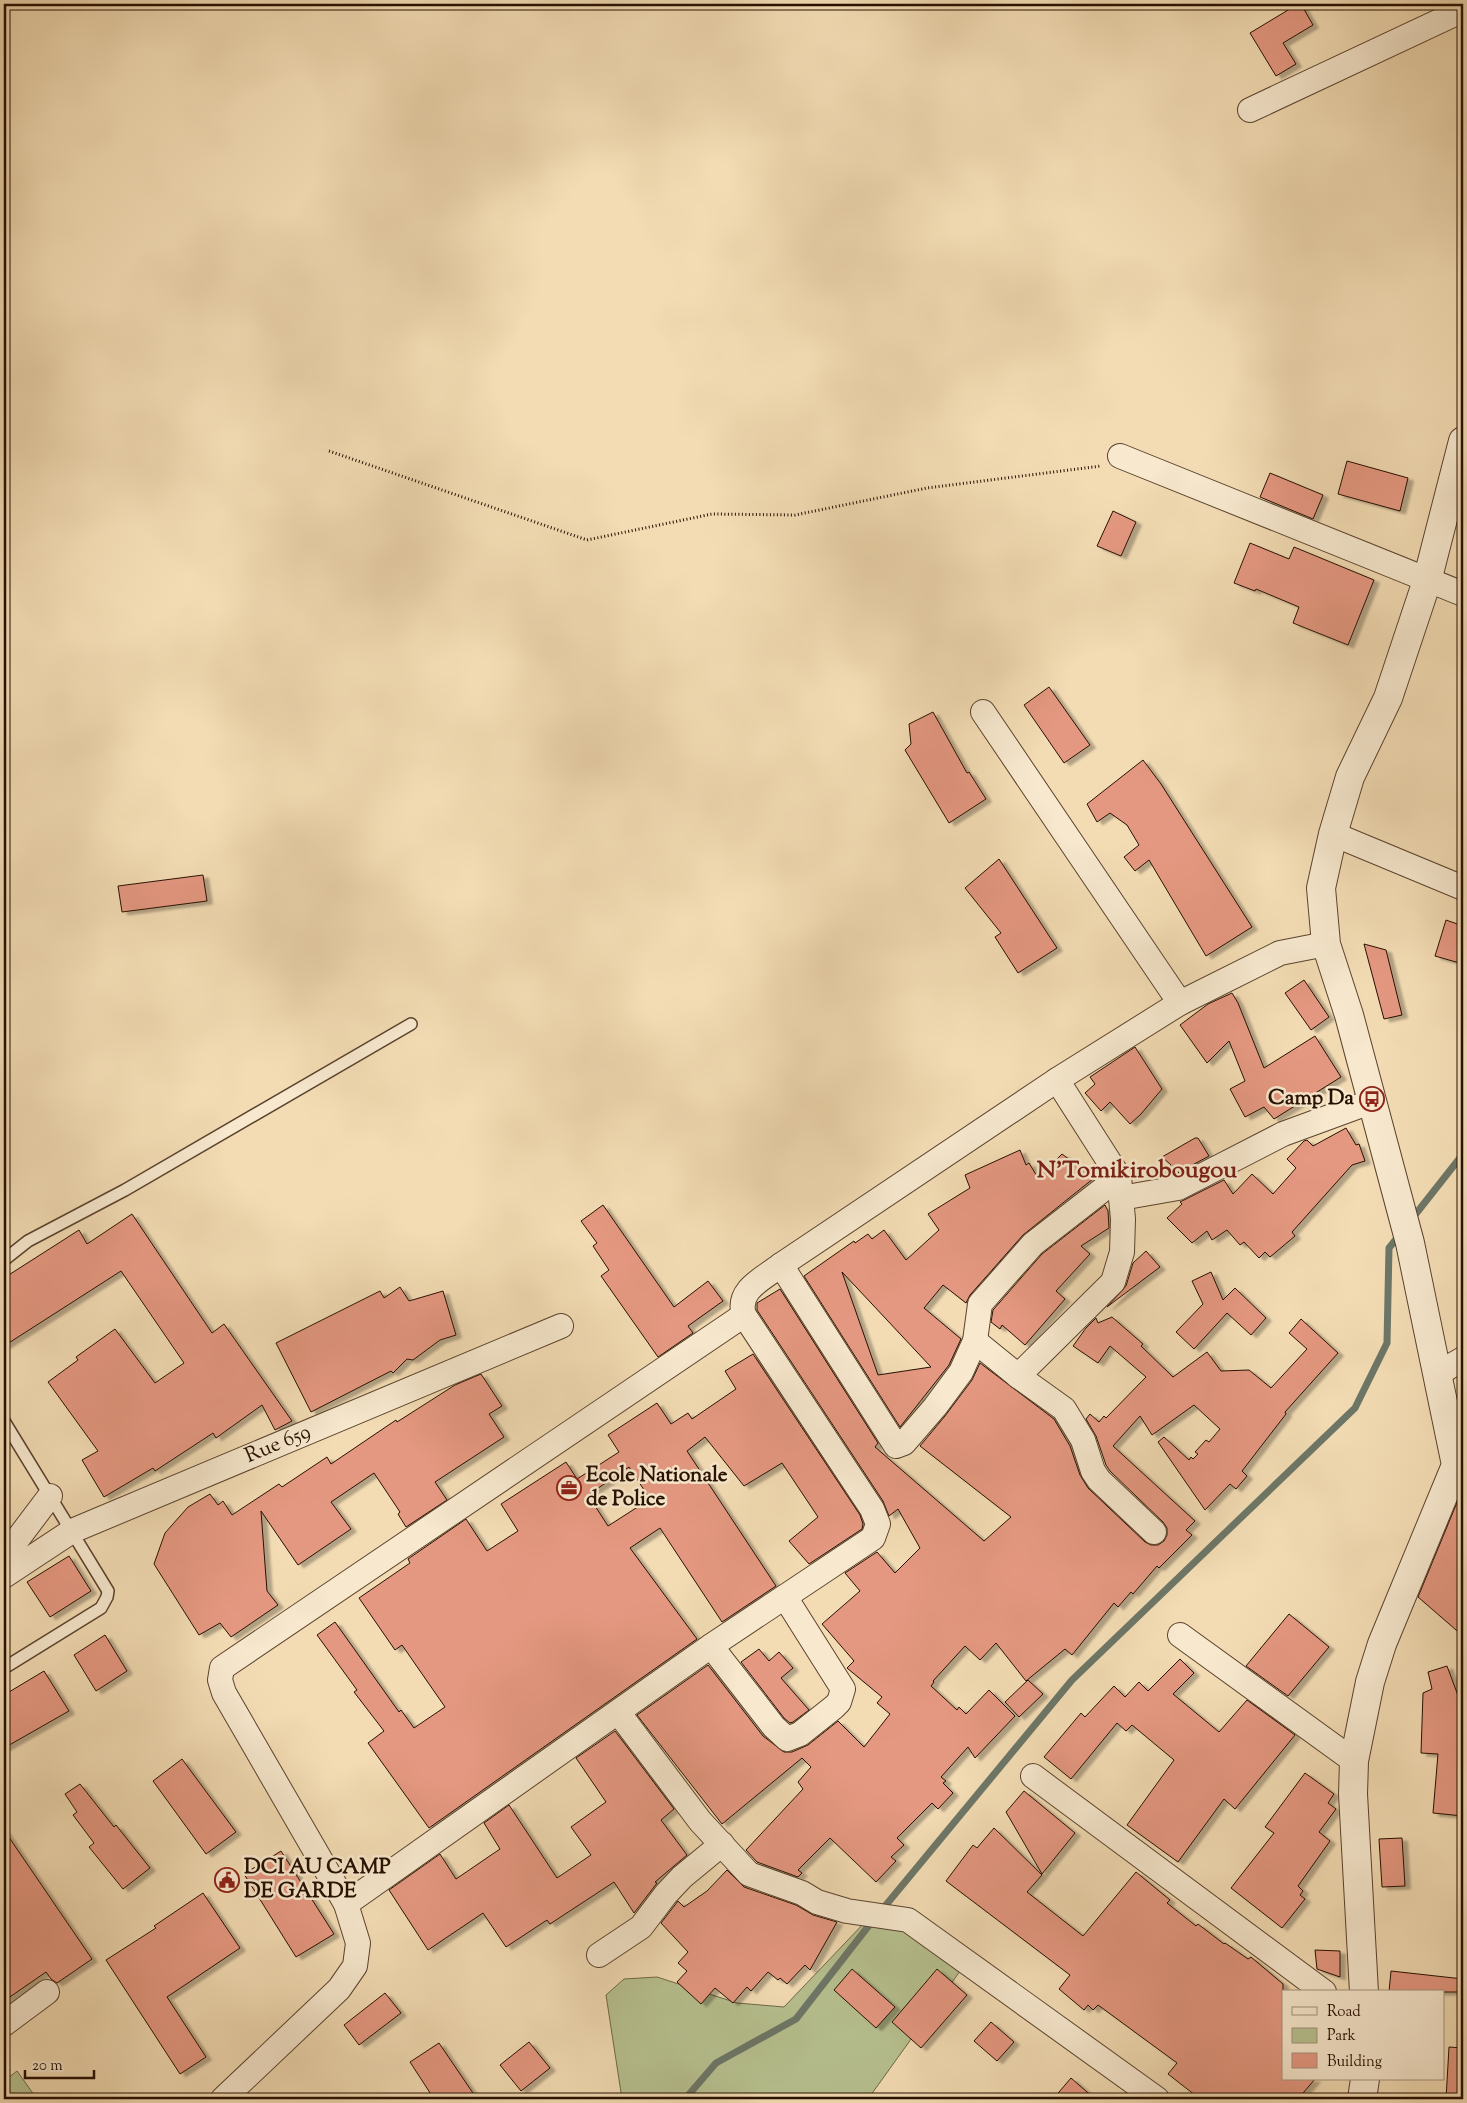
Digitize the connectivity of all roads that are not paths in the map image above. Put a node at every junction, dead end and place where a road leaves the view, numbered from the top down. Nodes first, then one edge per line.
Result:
1 (1463, 10) edge
2 (1250, 110) dead end
3 (1463, 441) edge
4 (1120, 456) road end
5 (1459, 478) edge
6 (1427, 581) junction
7 (1463, 594) edge
8 (983, 712) dead end
9 (1333, 834) junction
10 (1463, 888) edge
11 (1326, 944) junction
12 (1180, 1003) junction
13 (411, 1024) dead end
14 (1057, 1080) junction
15 (1373, 1101) junction
16 (1120, 1187) junction
17 (4, 1260) edge
18 (781, 1265) junction
19 (744, 1315) junction
20 (561, 1326) dead end
21 (975, 1341) junction
22 (1463, 1359) edge
23 (1437, 1374) junction
24 (1018, 1376) junction
25 (4, 1421) edge
26 (50, 1496) junction
27 (72, 1532) junction
28 (1154, 1532) dead end
29 (4, 1557) edge
30 (4, 1576) edge
31 (784, 1597) junction
32 (1180, 1635) dead end
33 (711, 1646) junction
34 (4, 1668) edge
35 (618, 1712) junction
36 (1354, 1761) junction
37 (1033, 1776) dead end
38 (722, 1844) junction
39 (346, 1904) junction
40 (599, 1954) dead end
41 (1321, 1990) edge
42 (1364, 1990) edge
43 (47, 1992) dead end
44 (4, 2024) edge
45 (1365, 2080) edge
46 (223, 2099) edge
47 (1157, 2099) edge
48 (1362, 2099) edge

1 - 2 street
3 - 5 street
4 - 6 street
5 - 6 street
6 - 7 street
6 - 9 street
8 - 12 street
9 - 10 street
9 - 11 street
11 - 12 street
11 - 15 street
12 - 14 street
13 - 17 lane
14 - 16 street
14 - 18 street
15 - 16 street
15 - 23 street
16 - 21 street
16 - 24 street
18 - 19 street
18 - 21 street
19 - 31 street
19 - 39 street
20 - 27 street, Rue 659
21 - 24 street
22 - 23 street
23 - 36 street
24 - 28 street
25 - 26 lane
26 - 27 lane
26 - 29 street
27 - 30 street, Rue 659
27 - 34 lane
31 - 33 street
31 - 33 street
32 - 36 street
33 - 35 street
35 - 38 street
35 - 39 street
36 - 42 street
37 - 41 street
38 - 40 street
38 - 47 street
39 - 46 street
43 - 44 street
45 - 48 street

